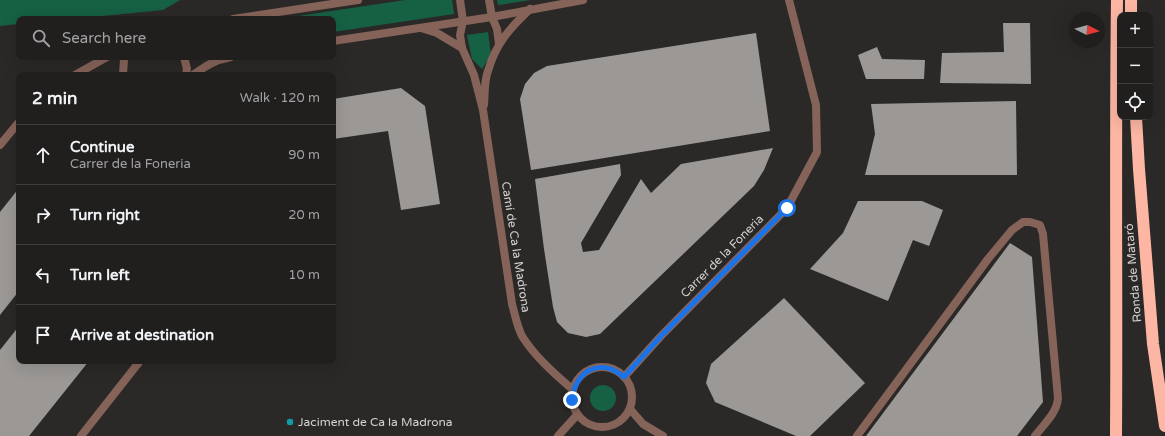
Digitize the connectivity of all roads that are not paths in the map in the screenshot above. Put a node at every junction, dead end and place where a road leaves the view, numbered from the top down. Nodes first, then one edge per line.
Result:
1 (358, 0) edge
2 (460, 0) edge
3 (489, 0) edge
4 (583, 0) edge
5 (789, 0) edge
6 (1117, 0) edge
7 (1131, 0) edge
8 (322, 3) edge
9 (530, 9) junction
10 (1131, 12) edge
11 (250, 16) edge
12 (492, 17) junction
13 (463, 21) junction
14 (418, 28) junction
15 (336, 41) edge
16 (499, 44) junction
17 (462, 48) junction
18 (102, 60) edge
19 (124, 60) edge
20 (185, 60) edge
21 (216, 60) edge
22 (81, 72) edge
23 (122, 72) edge
24 (186, 72) edge
25 (197, 72) edge
26 (483, 110) junction
27 (1136, 120) edge
28 (16, 126) edge
29 (0, 145) edge
30 (138, 364) edge
31 (624, 377) junction
32 (573, 390) junction
33 (630, 409) junction
34 (577, 415) junction
35 (1165, 426) edge
36 (81, 436) edge
37 (558, 436) edge
38 (663, 436) edge
39 (857, 436) edge
40 (1035, 436) edge
41 (1116, 436) edge

1 - 8 street
2 - 13 street, Camí de Ca la Madrona
3 - 12 street
4 - 9 street
5 - 31 street, Carrer de la Foneria
6 - 41 highway
7 - 10 highway
8 - 11 street
9 - 12 street
9 - 16 street, Camí de Ca la Madrona
12 - 13 street
12 - 16 street
13 - 14 street
13 - 17 street, Camí de Ca la Madrona
14 - 15 street
14 - 17 street
16 - 26 street, Camí de Ca la Madrona
17 - 26 street, Camí de Ca la Madrona
18 - 22 street
19 - 23 street
20 - 24 street
21 - 25 street
26 - 32 street, Camí de Ca la Madrona
27 - 35 highway, Ronda de Mataró
28 - 29 street
30 - 36 street
31 - 32 street
31 - 33 street
32 - 34 street
33 - 34 street
33 - 38 street
34 - 37 street
39 - 40 street

